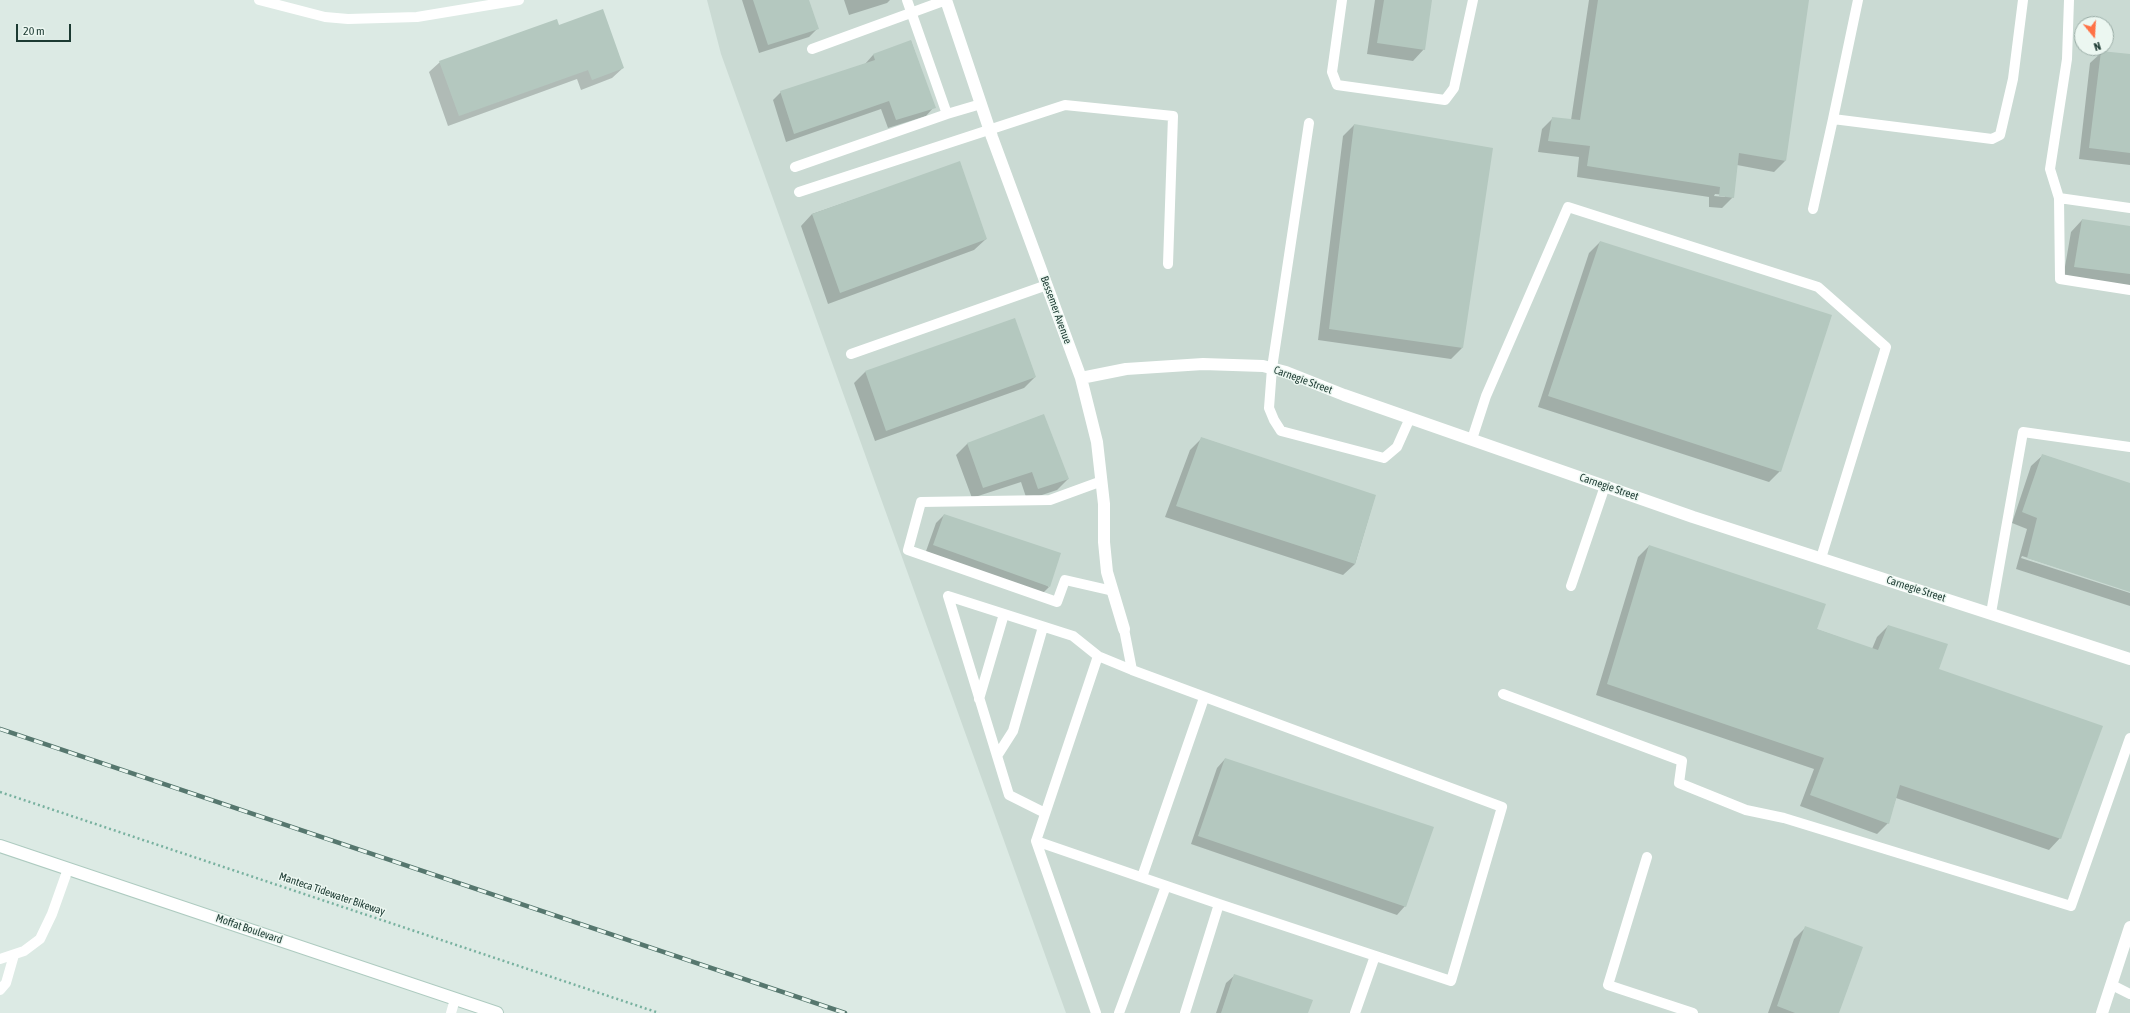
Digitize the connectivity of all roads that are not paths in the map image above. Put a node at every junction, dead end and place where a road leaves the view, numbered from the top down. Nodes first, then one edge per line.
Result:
1 (259, 0) edge
2 (519, 0) edge
3 (907, 0) edge
4 (946, 0) edge
5 (1342, 0) edge
6 (1472, 0) edge
7 (1858, 0) edge
8 (2023, 0) edge
9 (2069, 0) edge
10 (912, 13) junction
11 (812, 49) dead end
12 (981, 104) junction
13 (947, 114) junction
14 (1833, 119) junction
15 (1309, 123) dead end
16 (990, 129) junction
17 (795, 166) dead end
18 (798, 192) dead end
19 (2059, 198) junction
20 (2130, 208) edge
21 (1814, 209) dead end
22 (1168, 264) dead end
23 (1047, 285) junction
24 (2130, 290) edge
25 (851, 354) dead end
26 (1272, 368) junction
27 (1081, 378) junction
28 (1410, 418) junction
29 (1472, 439) junction
30 (2130, 447) edge
31 (1102, 481) junction
32 (1605, 486) junction
33 (1821, 558) junction
34 (1571, 586) dead end
35 (1112, 591) junction
36 (1991, 613) junction
37 (1004, 614) junction
38 (1043, 627) junction
39 (1124, 629) joint
40 (1098, 656) junction
41 (2130, 659) edge
42 (1132, 670) junction
43 (1503, 694) dead end
44 (1204, 698) junction
45 (979, 699) junction
46 (2130, 738) edge
47 (997, 756) junction
48 (1045, 813) junction
49 (1036, 840) junction
50 (0, 846) edge
51 (1647, 857) dead end
52 (68, 868) junction
53 (1142, 877) junction
54 (1166, 886) junction
55 (1219, 904) junction
56 (2130, 927) edge
57 (14, 955) junction
58 (1375, 956) junction
59 (0, 960) edge
60 (2112, 985) junction
61 (0, 990) edge
62 (2130, 994) edge
63 (455, 999) junction
64 (451, 1013) edge
65 (498, 1013) edge
66 (1096, 1013) edge
67 (1119, 1013) edge
68 (1185, 1013) edge
69 (1355, 1013) edge
70 (1693, 1013) edge
71 (2102, 1013) edge

1 - 2 lane
3 - 10 lane
4 - 10 lane
4 - 12 street, Bessemer Avenue
5 - 6 lane
7 - 14 lane
8 - 14 lane
9 - 19 lane
10 - 11 lane
10 - 13 lane
12 - 13 lane
12 - 16 street, Bessemer Avenue
13 - 17 lane
14 - 21 lane
15 - 26 lane
16 - 18 lane
16 - 22 lane
16 - 23 street, Bessemer Avenue
19 - 20 lane
19 - 24 lane
23 - 25 lane
23 - 27 street, Bessemer Avenue
26 - 27 street, Carnegie Street
26 - 28 street, Carnegie Street
26 - 28 lane
27 - 31 street, Bessemer Avenue
28 - 29 street, Carnegie Street
29 - 32 street, Carnegie Street
29 - 33 lane
30 - 36 lane
31 - 35 street, Bessemer Avenue
31 - 35 lane
32 - 33 street, Carnegie Street
32 - 34 lane
33 - 36 street, Carnegie Street
35 - 39 street, Bessemer Avenue
36 - 41 street, Carnegie Street
37 - 38 lane
37 - 45 lane
37 - 45 lane
38 - 40 lane
38 - 47 lane
39 - 42 lane
40 - 42 lane
40 - 48 lane
42 - 44 lane
43 - 46 lane
44 - 53 lane
44 - 58 lane
45 - 47 lane
47 - 48 lane
48 - 49 lane
49 - 53 lane
49 - 66 lane
50 - 52 street, Moffat Boulevard
51 - 70 lane
52 - 57 lane
52 - 63 street, Moffat Boulevard
53 - 54 lane
54 - 55 lane
54 - 67 lane
55 - 58 lane
55 - 68 lane
56 - 60 street
57 - 59 lane
57 - 61 lane
58 - 69 lane
60 - 62 lane
60 - 71 street
63 - 64 lane
63 - 65 street, Moffat Boulevard

